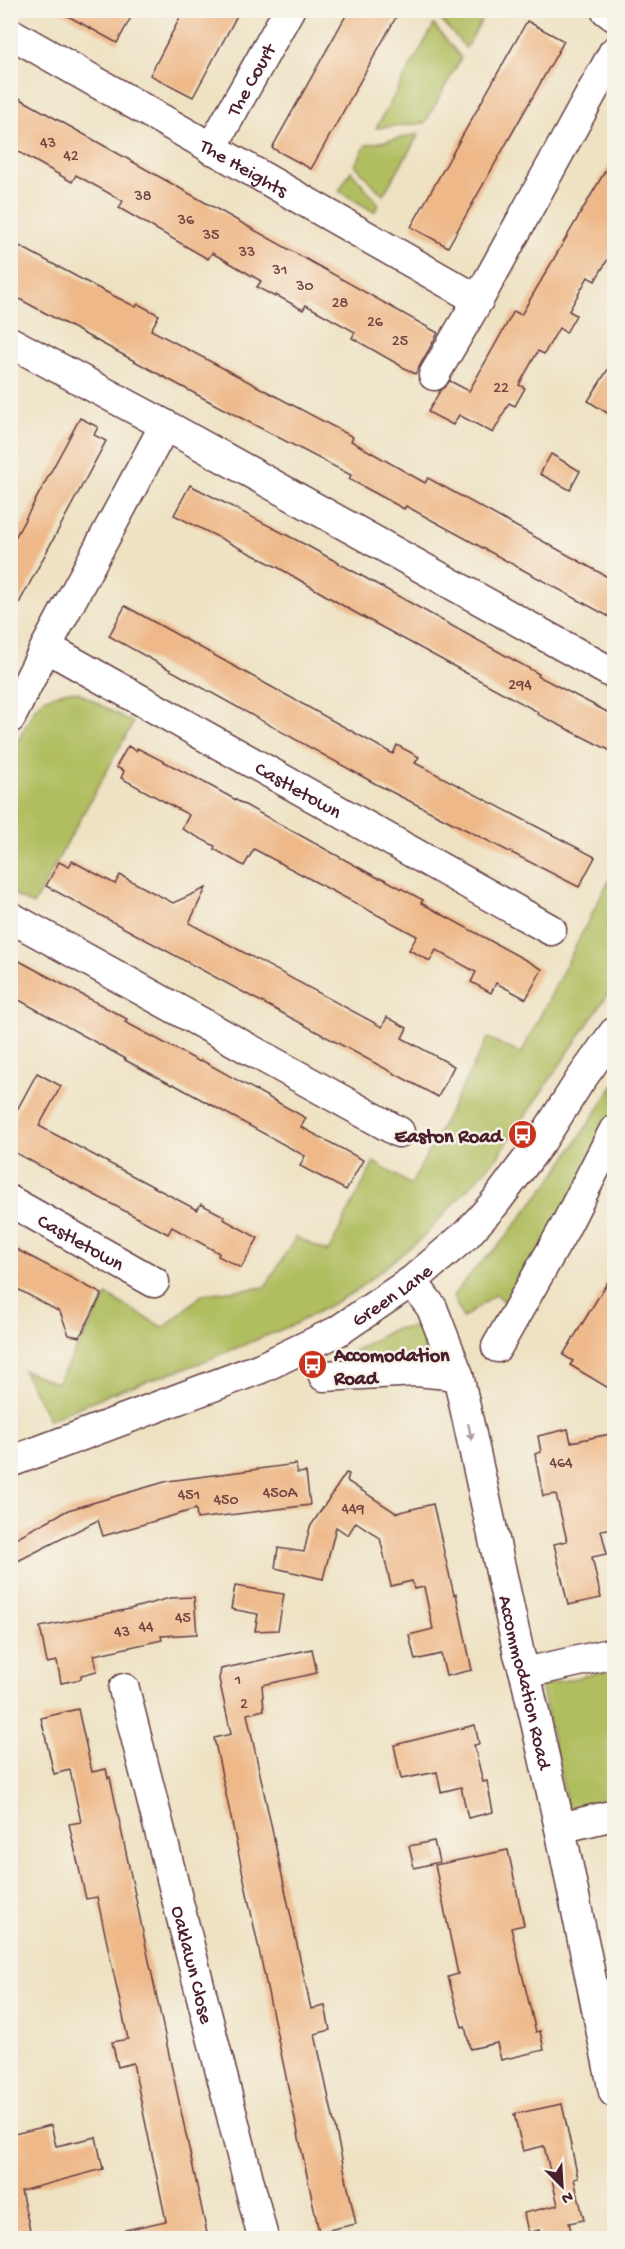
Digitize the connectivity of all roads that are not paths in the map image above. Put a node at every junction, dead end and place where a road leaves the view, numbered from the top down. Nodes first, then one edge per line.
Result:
1 (290, 10) edge
2 (606, 10) edge
3 (615, 16) edge
4 (10, 33) edge
5 (615, 52) edge
6 (210, 149) junction
7 (478, 300) junction
8 (10, 342) edge
9 (434, 375) dead end
10 (165, 425) junction
11 (46, 647) junction
12 (615, 674) edge
13 (10, 718) edge
14 (10, 917) edge
15 (551, 930) dead end
16 (615, 1034) edge
17 (615, 1131) edge
18 (399, 1132) dead end
19 (10, 1201) edge
20 (412, 1281) junction
21 (154, 1282) dead end
22 (497, 1347) dead end
23 (458, 1375) junction
24 (324, 1376) dead end
25 (10, 1462) edge
26 (615, 1653) edge
27 (525, 1673) junction
28 (124, 1689) dead end
29 (615, 1815) edge
30 (560, 1828) junction
31 (615, 2092) edge
32 (263, 2238) edge

1 - 6 street, The Court
2 - 3 street
4 - 6 street, The Heights
5 - 7 street
6 - 7 street, The Heights
7 - 9 street
8 - 10 street
10 - 11 street
10 - 12 street
11 - 13 street
11 - 15 street, Castletown
14 - 18 street
16 - 20 street, Green Lane
17 - 22 street
19 - 21 street, Castletown
20 - 23 street, Accommodation Road
20 - 25 street, Green Lane
23 - 24 street
23 -> 27 street, Accommodation Road
26 - 27 street
27 - 30 street, Accommodation Road
28 - 32 street, Oaklawn Close
29 - 30 street
30 - 31 street, Accommodation Road

